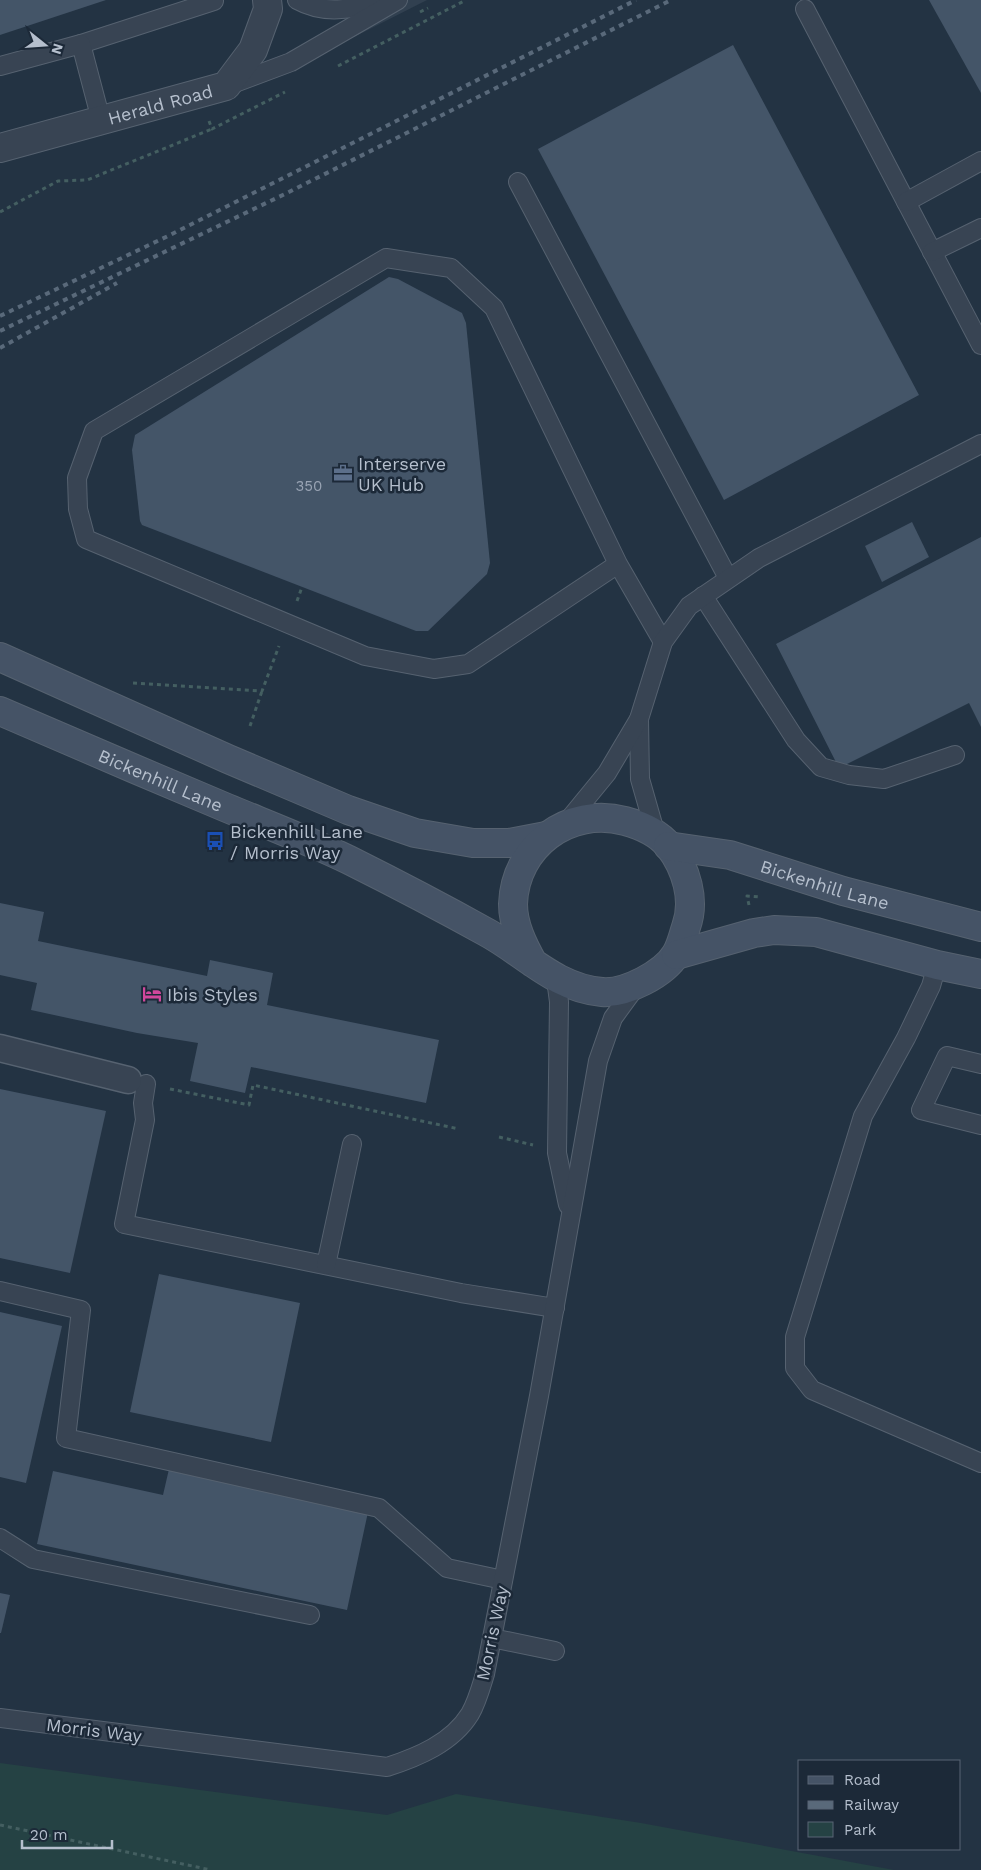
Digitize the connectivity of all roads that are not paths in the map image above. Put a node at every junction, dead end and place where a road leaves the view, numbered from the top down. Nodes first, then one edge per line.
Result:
1 (268, 0) edge
2 (297, 0) edge
3 (380, 0) edge
4 (398, 0) edge
5 (214, 1) edge
6 (805, 9) dead end
7 (81, 44) junction
8 (0, 66) edge
9 (226, 86) junction
10 (101, 120) junction
11 (0, 148) edge
12 (981, 161) edge
13 (518, 182) dead end
14 (906, 202) junction
15 (981, 228) edge
16 (932, 252) junction
17 (981, 344) edge
18 (981, 444) edge
19 (618, 564) junction
20 (728, 578) junction
21 (703, 596) junction
22 (663, 642) junction
23 (0, 657) edge
24 (0, 711) edge
25 (639, 719) junction
26 (956, 755) dead end
27 (556, 830) junction
28 (662, 840) junction
29 (981, 927) edge
30 (676, 955) junction
31 (533, 963) junction
32 (936, 965) junction
33 (981, 974) edge
34 (556, 979) junction
35 (638, 985) junction
36 (0, 1048) edge
37 (981, 1064) edge
38 (137, 1082) joint
39 (981, 1125) edge
40 (352, 1144) dead end
41 (570, 1215) junction
42 (326, 1265) junction
43 (0, 1291) edge
44 (555, 1308) junction
45 (981, 1463) edge
46 (0, 1538) edge
47 (503, 1580) junction
48 (310, 1615) dead end
49 (492, 1638) junction
50 (555, 1651) dead end
51 (0, 1718) edge

1 - 9 street, Herald Road
2 - 3 lane
4 - 9 lane
5 - 7 lane
6 - 14 lane
7 - 8 lane
7 - 10 lane
9 - 10 street, Herald Road
10 - 11 street, Herald Road
12 - 14 lane
13 - 20 lane
14 - 16 lane
15 - 16 lane
16 - 17 lane
18 - 20 lane
19 - 19 lane
19 - 22 lane
20 - 21 lane
21 - 22 lane
21 - 26 lane
22 - 25 lane
23 - 27 main road
24 - 31 main road, Bickenhill Lane
25 - 27 lane
25 - 28 lane
27 - 28 main road
27 - 31 main road
28 - 29 main road, Bickenhill Lane
28 - 30 main road
30 - 32 main road
30 - 35 main road
31 - 34 main road
32 - 33 main road
32 - 45 lane
34 - 35 main road
34 - 41 lane
35 - 41 lane, Morris Way
36 - 38 street
37 - 39 lane
38 - 42 lane
40 - 42 lane
41 - 44 lane, Morris Way
42 - 44 lane
43 - 47 lane
44 - 47 lane, Morris Way
46 - 48 lane
47 - 49 lane, Morris Way
49 - 50 lane
49 - 51 lane, Morris Way

